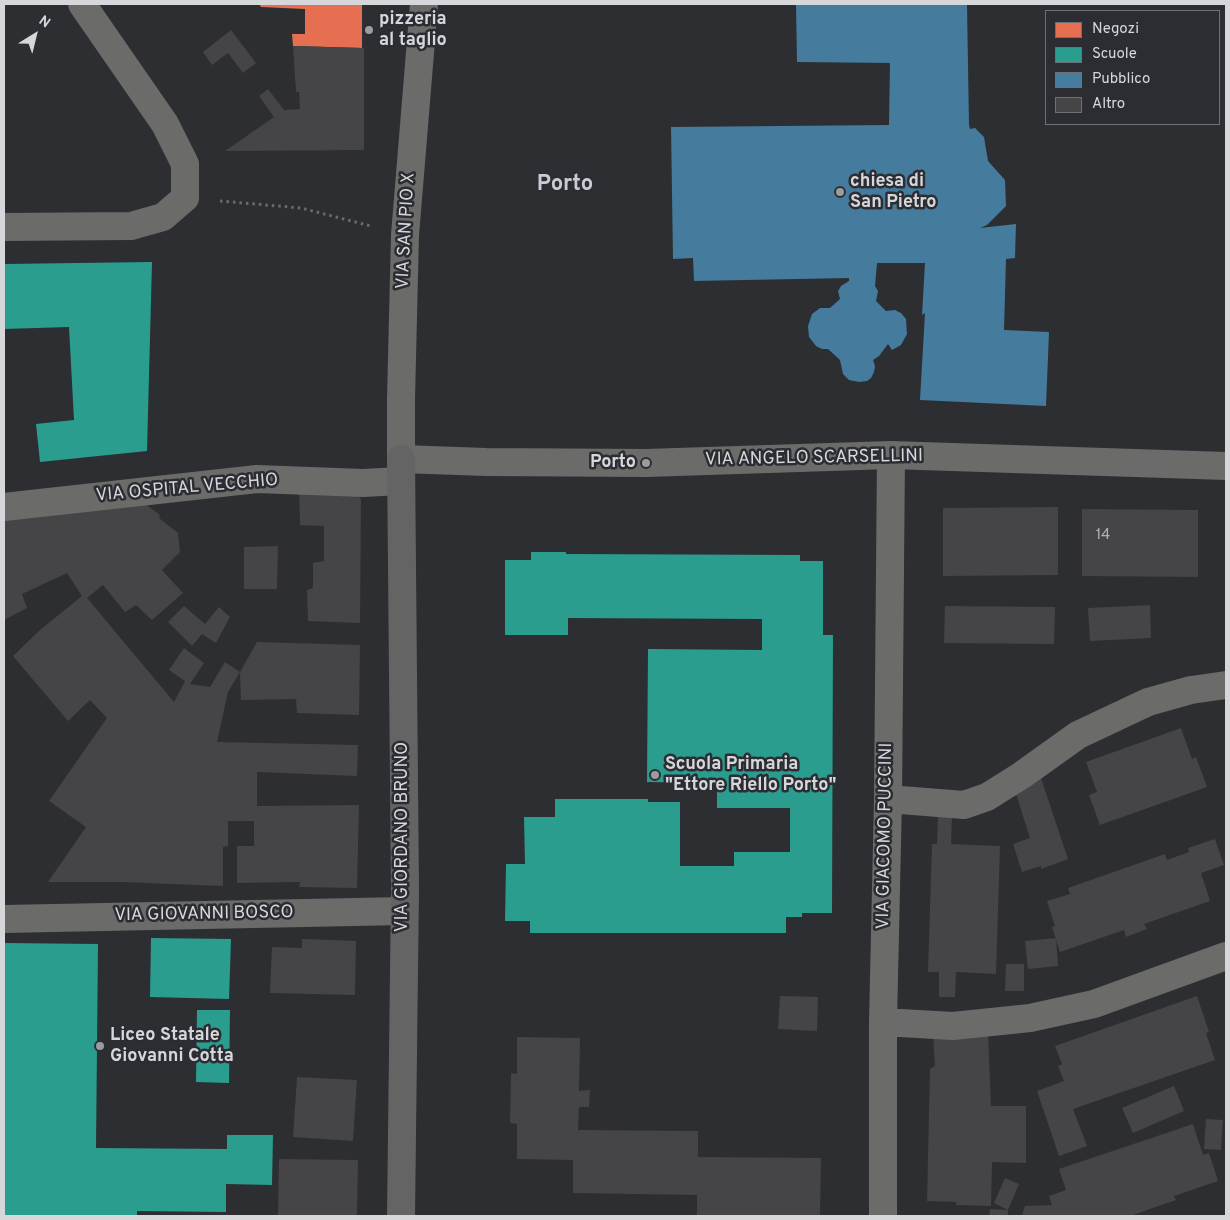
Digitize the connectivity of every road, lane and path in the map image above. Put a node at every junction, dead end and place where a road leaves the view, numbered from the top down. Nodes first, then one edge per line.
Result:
1 (82, 4) edge
2 (424, 4) edge
3 (185, 198) junction
4 (4, 227) edge
5 (405, 235) junction
6 (891, 455) junction
7 (1226, 466) edge
8 (401, 470) junction
9 (4, 506) edge
10 (1226, 685) edge
11 (888, 799) junction
12 (404, 911) junction
13 (4, 919) edge
14 (1226, 956) edge
15 (882, 1022) junction
16 (401, 1216) edge
17 (883, 1216) edge

1 - 3 street
2 - 5 street, VIA SAN PIO X
3 - 4 street
3 - 5 path
5 - 8 street, VIA SAN PIO X
6 - 7 street, VIA ANGELO SCARSELLINI
6 - 8 street, VIA ANGELO SCARSELLINI
6 - 11 street, VIA GIACOMO PUCCINI
8 - 9 street, VIA OSPITAL VECCHIO
8 - 12 main road, VIA GIORDANO BRUNO
10 - 11 street
11 - 15 street, VIA GIACOMO PUCCINI
12 - 13 street, VIA GIOVANNI BOSCO
12 - 16 main road, VIA GIORDANO BRUNO
14 - 15 street
15 - 17 street, VIA GIACOMO PUCCINI

